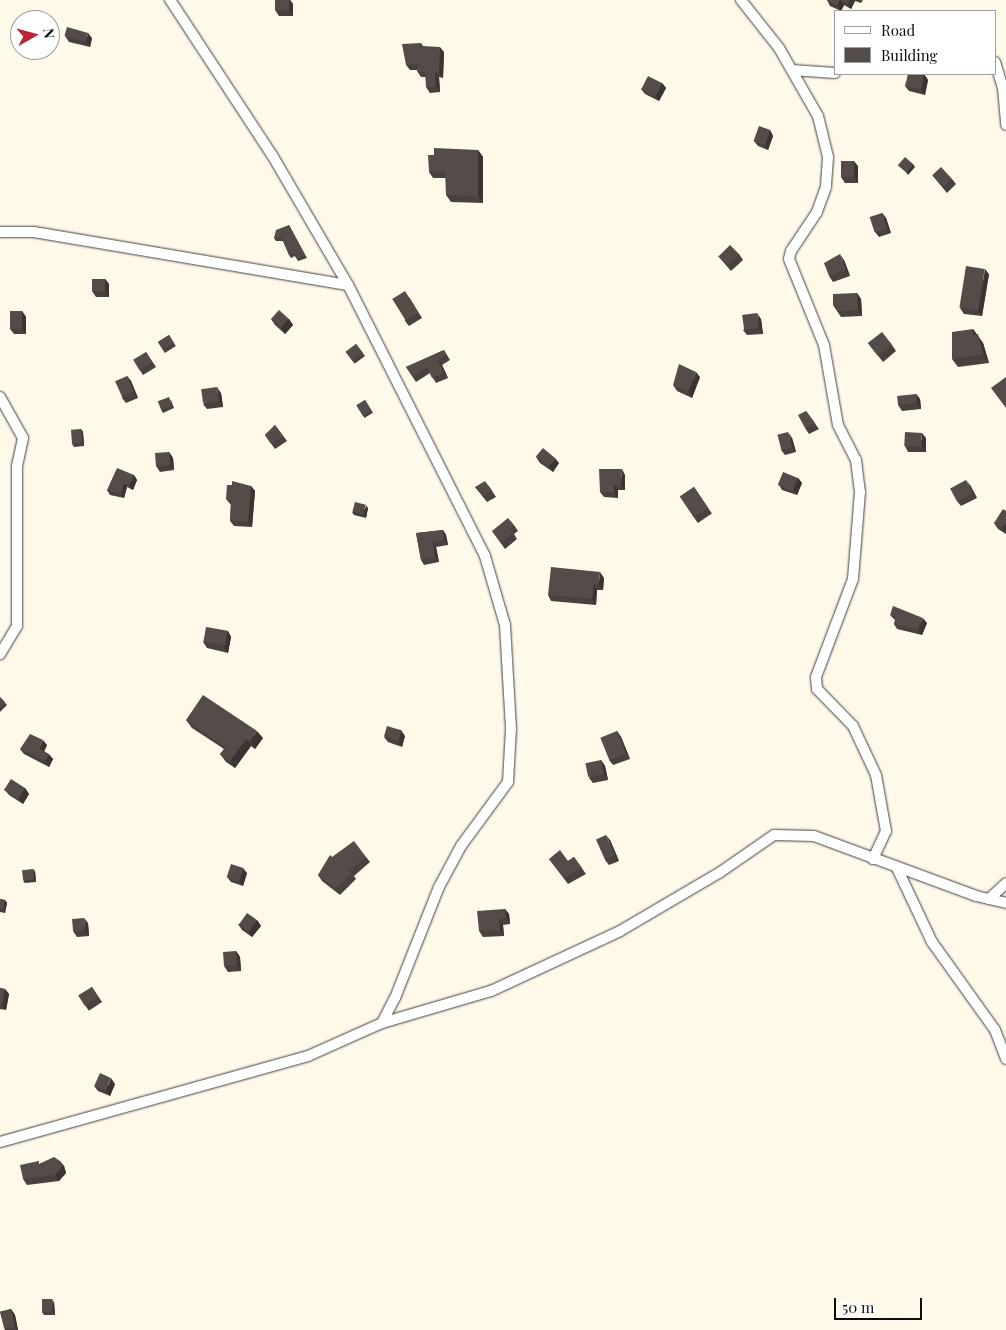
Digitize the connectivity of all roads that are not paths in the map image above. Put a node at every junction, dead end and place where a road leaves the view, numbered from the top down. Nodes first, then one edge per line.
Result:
1 (170, 0) edge
2 (741, 0) edge
3 (996, 65) edge
4 (792, 70) junction
5 (834, 73) edge
6 (1006, 125) edge
7 (0, 232) edge
8 (348, 285) junction
9 (0, 397) edge
10 (0, 654) edge
11 (873, 859) junction
12 (897, 868) junction
13 (1006, 882) edge
14 (989, 899) junction
15 (1006, 903) edge
16 (382, 1023) junction
17 (1006, 1058) edge
18 (0, 1142) edge

1 - 8 street
2 - 4 street
3 - 6 street
4 - 5 street
4 - 11 street
7 - 8 street
8 - 16 street
9 - 10 street
11 - 12 street
11 - 16 street
12 - 14 street
12 - 17 street
13 - 14 street
14 - 15 street
16 - 18 street

